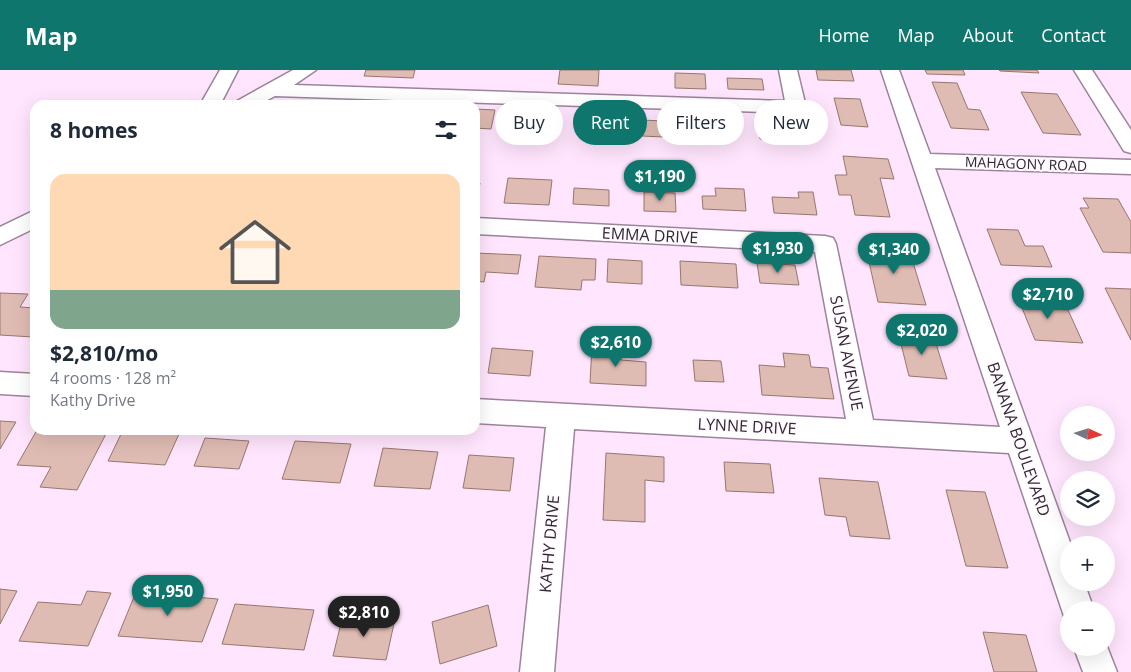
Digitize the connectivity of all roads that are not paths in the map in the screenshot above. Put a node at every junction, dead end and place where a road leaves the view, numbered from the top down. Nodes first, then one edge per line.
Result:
1 (229, 70) edge
2 (307, 70) edge
3 (788, 70) edge
4 (890, 70) edge
5 (1083, 70) edge
6 (272, 90) junction
7 (213, 100) edge
8 (253, 100) edge
9 (1131, 146) edge
10 (922, 161) junction
11 (1131, 167) edge
12 (30, 221) edge
13 (480, 226) edge
14 (0, 238) edge
15 (825, 244) joint
16 (0, 382) edge
17 (30, 385) edge
18 (480, 411) edge
19 (561, 416) junction
20 (862, 432) junction
21 (1020, 441) junction
22 (1075, 601) edge
23 (1094, 656) edge
24 (537, 672) edge
25 (1100, 672) edge

1 - 7 street
2 - 6 street
3 - 6 street
4 - 10 street, BANANA BOULEVARD
5 - 9 street
6 - 8 street
10 - 11 street, MAHAGONY ROAD
10 - 21 street, BANANA BOULEVARD
12 - 14 street
13 - 15 street, EMMA DRIVE
15 - 20 street, SUSAN AVENUE
16 - 17 street
18 - 19 street, LYNNE DRIVE
19 - 20 street, LYNNE DRIVE
19 - 24 street, KATHY DRIVE
20 - 21 street, LYNNE DRIVE
21 - 22 street, BANANA BOULEVARD
23 - 25 street

